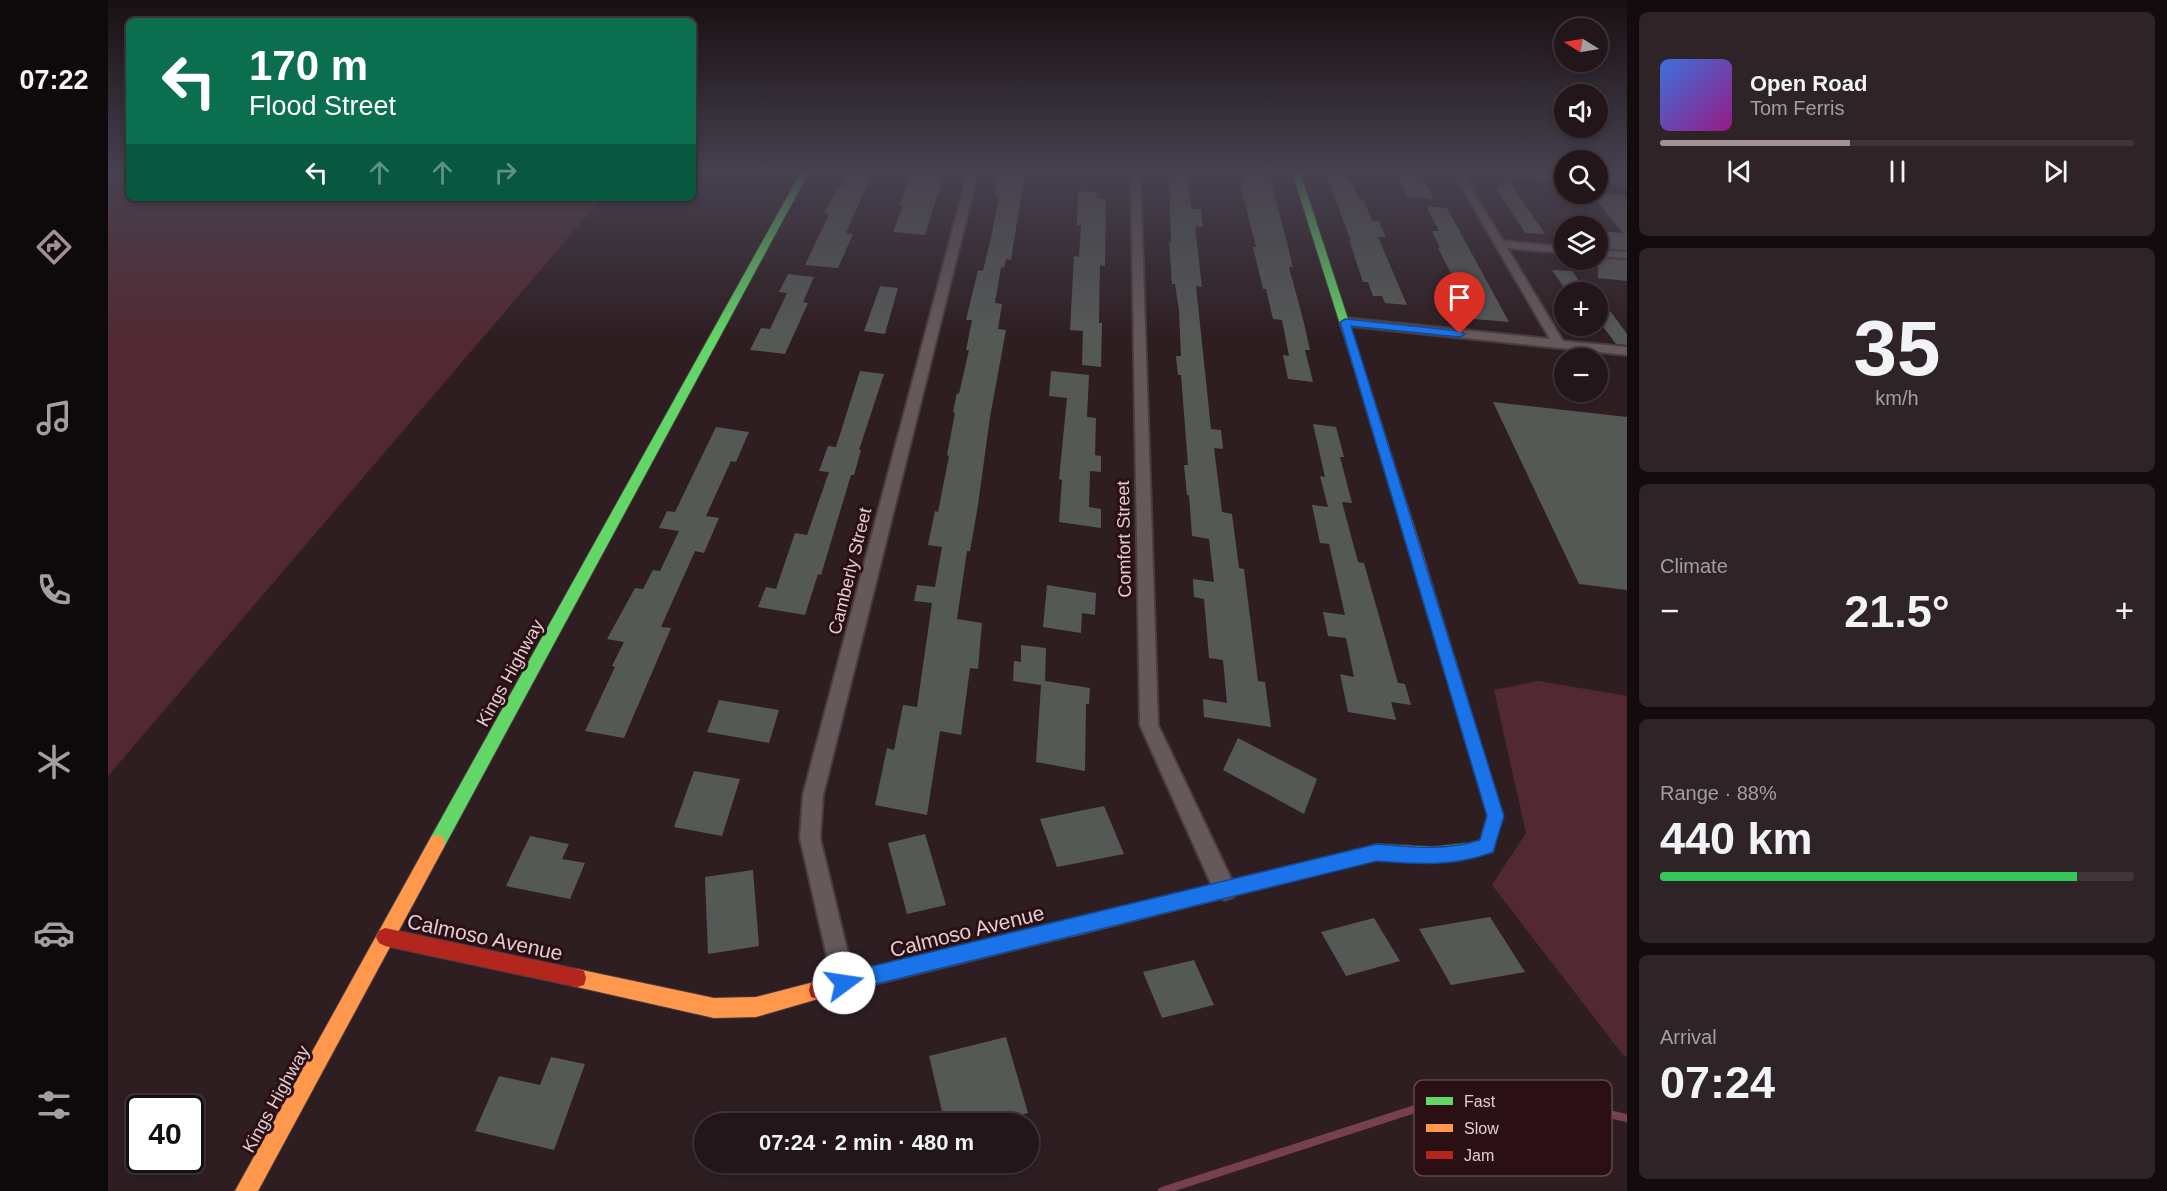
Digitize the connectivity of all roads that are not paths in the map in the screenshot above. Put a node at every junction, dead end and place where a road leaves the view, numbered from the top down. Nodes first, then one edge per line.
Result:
1 (774, 228) edge
2 (958, 228) edge
3 (1136, 228) edge
4 (1314, 228) edge
5 (1491, 228) edge
6 (1501, 244) junction
7 (1554, 249) edge
8 (1608, 254) edge
9 (1627, 255) edge
10 (1345, 322) junction
11 (1559, 344) junction
12 (1627, 351) edge
13 (1225, 889) junction
14 (385, 937) junction
15 (844, 983) junction
16 (246, 1191) edge

1 - 14 street, Kings Highway
2 - 15 street, Camberly Street
3 - 13 street, Comfort Street
4 - 10 street
5 - 6 street
6 - 7 street
6 - 11 street
8 - 9 street
10 - 11 street
10 - 13 street, Calmoso Avenue
11 - 12 street
13 - 15 street, Calmoso Avenue
14 - 15 street, Calmoso Avenue
14 - 16 street, Kings Highway

